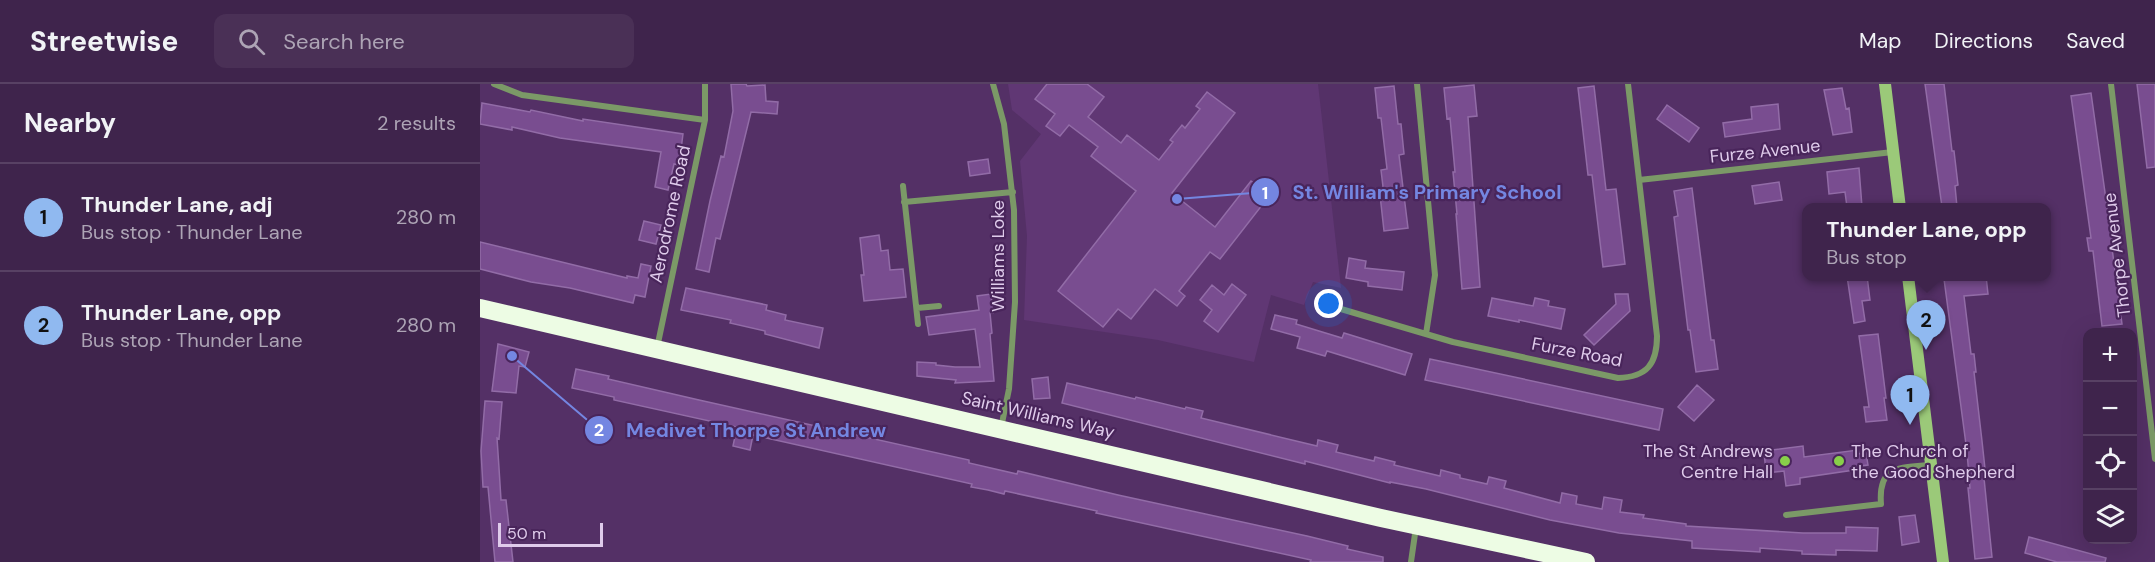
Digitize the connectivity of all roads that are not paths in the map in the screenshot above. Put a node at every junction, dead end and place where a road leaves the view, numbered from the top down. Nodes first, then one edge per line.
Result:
1 (494, 84) edge
2 (705, 84) edge
3 (993, 84) edge
4 (1417, 84) edge
5 (1628, 84) edge
6 (1885, 84) edge
7 (2111, 84) edge
8 (705, 120) junction
9 (1894, 152) junction
10 (1639, 180) junction
11 (903, 186) dead end
12 (1012, 192) junction
13 (904, 202) junction
14 (1900, 203) edge
15 (1909, 281) edge
16 (1324, 303) dead end
17 (939, 306) dead end
18 (480, 308) edge
19 (917, 308) junction
20 (918, 324) dead end
21 (1426, 334) junction
22 (657, 350) junction
23 (2151, 392) edge
24 (1001, 428) junction
25 (2155, 459) edge
26 (1930, 465) junction
27 (1786, 515) dead end
28 (1416, 526) junction
29 (1411, 562) edge
30 (1586, 562) edge
31 (1943, 562) edge

1 - 8 street
2 - 8 street, Aerodrome Road
3 - 12 street, Williams Loke
4 - 21 street
5 - 10 street, Furze Road
6 - 9 street
7 - 23 street, Thorpe Avenue
8 - 22 street, Aerodrome Road
9 - 10 street, Furze Avenue
9 - 14 street
10 - 21 street, Furze Road
11 - 13 street
12 - 13 street
12 - 24 street, Williams Loke
13 - 19 street
15 - 26 street
16 - 21 street, Furze Road
17 - 19 street
18 - 22 highway, Saint Williams Way
19 - 20 street
22 - 24 highway, Saint Williams Way
23 - 25 street, Thorpe Avenue
24 - 28 highway, Saint Williams Way
26 - 27 street
26 - 31 street
28 - 29 street
28 - 30 highway, Saint Williams Way

